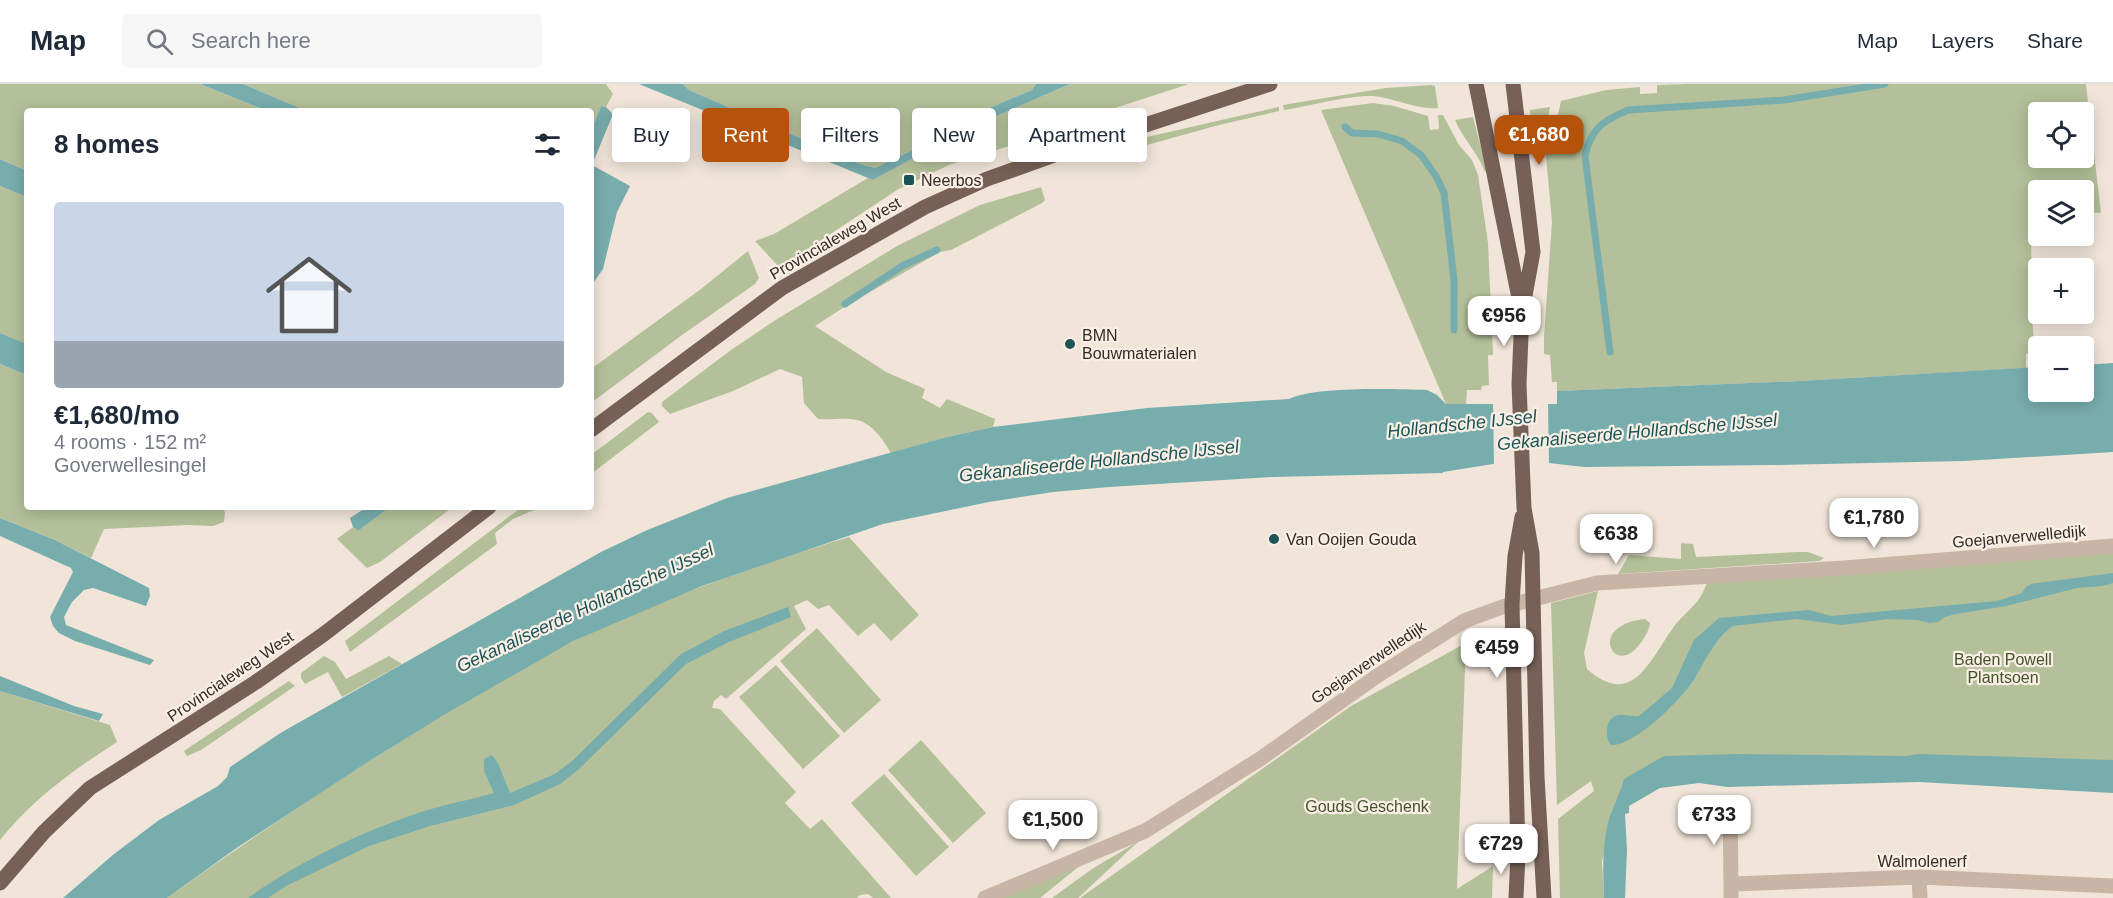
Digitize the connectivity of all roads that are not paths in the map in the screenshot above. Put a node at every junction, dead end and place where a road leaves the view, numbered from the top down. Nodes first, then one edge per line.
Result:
1 (1284, 84) edge
2 (1476, 84) edge
3 (1513, 84) edge
4 (1267, 85) edge
5 (1522, 312) junction
6 (594, 428) edge
7 (1524, 508) junction
8 (485, 510) edge
9 (2113, 546) edge
10 (1534, 598) junction
11 (1512, 604) junction
12 (1730, 807) dead end
13 (1918, 877) junction
14 (0, 884) edge
15 (2113, 886) edge
16 (1731, 891) edge
17 (985, 898) edge
18 (1516, 898) edge
19 (1544, 898) edge
20 (1920, 898) edge

1 - 4 main road, Provincialeweg West
2 - 5 main road
3 - 5 main road
4 - 6 main road, Provincialeweg West
5 - 7 main road
7 - 10 main road
7 - 11 main road
8 - 14 main road, Provincialeweg West
9 - 10 street, Goejanverwelledijk
10 - 11 street, Goejanverwelledijk
10 - 19 main road
11 - 17 street, Goejanverwelledijk
11 - 18 main road
12 - 16 street, Walmolenerf
13 - 15 street, Walmolenerf
13 - 16 street, Walmolenerf
13 - 20 street

